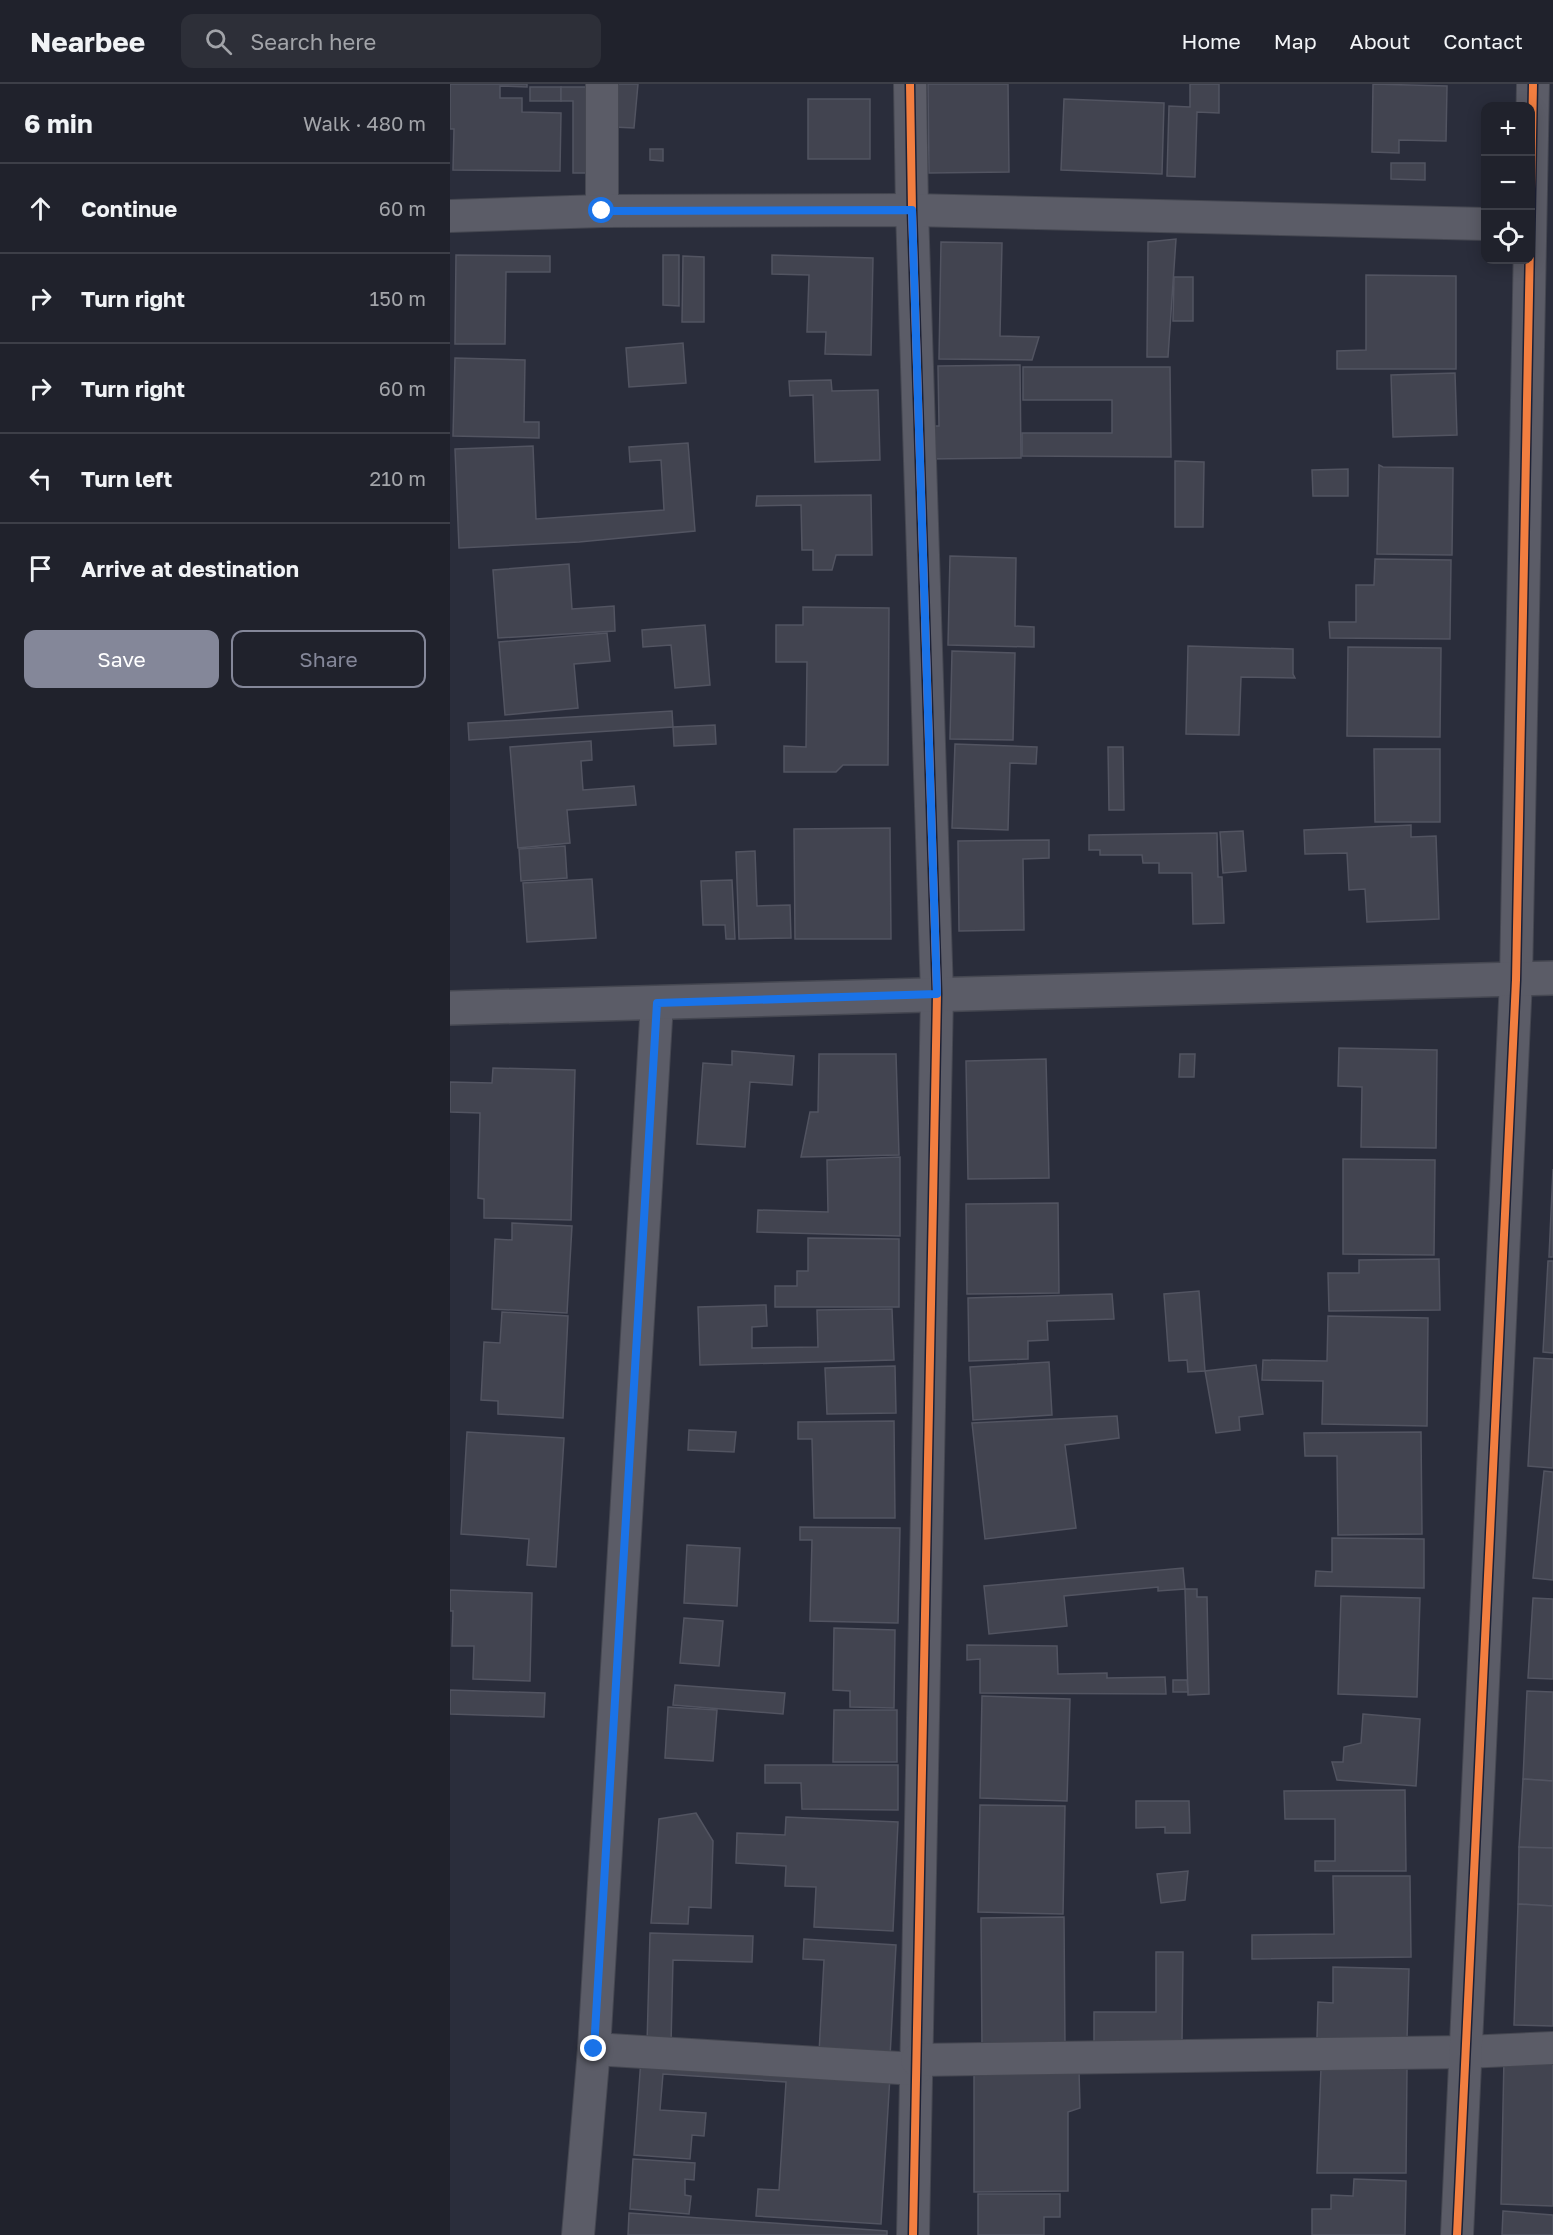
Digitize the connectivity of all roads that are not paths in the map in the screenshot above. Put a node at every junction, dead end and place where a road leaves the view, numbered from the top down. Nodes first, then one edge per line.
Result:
1 (602, 84) edge
2 (910, 84) edge
3 (1533, 84) edge
4 (912, 210) junction
5 (602, 211) junction
6 (450, 216) edge
7 (1481, 224) edge
8 (1538, 224) edge
9 (1553, 978) edge
10 (1516, 980) junction
11 (937, 994) junction
12 (657, 1003) junction
13 (450, 1008) edge
14 (1553, 2048) edge
15 (594, 2049) junction
16 (1466, 2052) junction
17 (916, 2064) junction
18 (578, 2235) edge
19 (913, 2235) edge
20 (1457, 2235) edge

1 - 5 street
2 - 4 street
3 - 8 street
4 - 5 street
4 - 7 street
4 - 11 street
5 - 6 street
8 - 10 street
9 - 10 street
10 - 11 street
10 - 16 street
11 - 12 street
11 - 17 street
12 - 13 street
12 - 15 street
14 - 16 street
15 - 17 street
15 - 18 street
16 - 17 street
16 - 20 street
17 - 19 street

